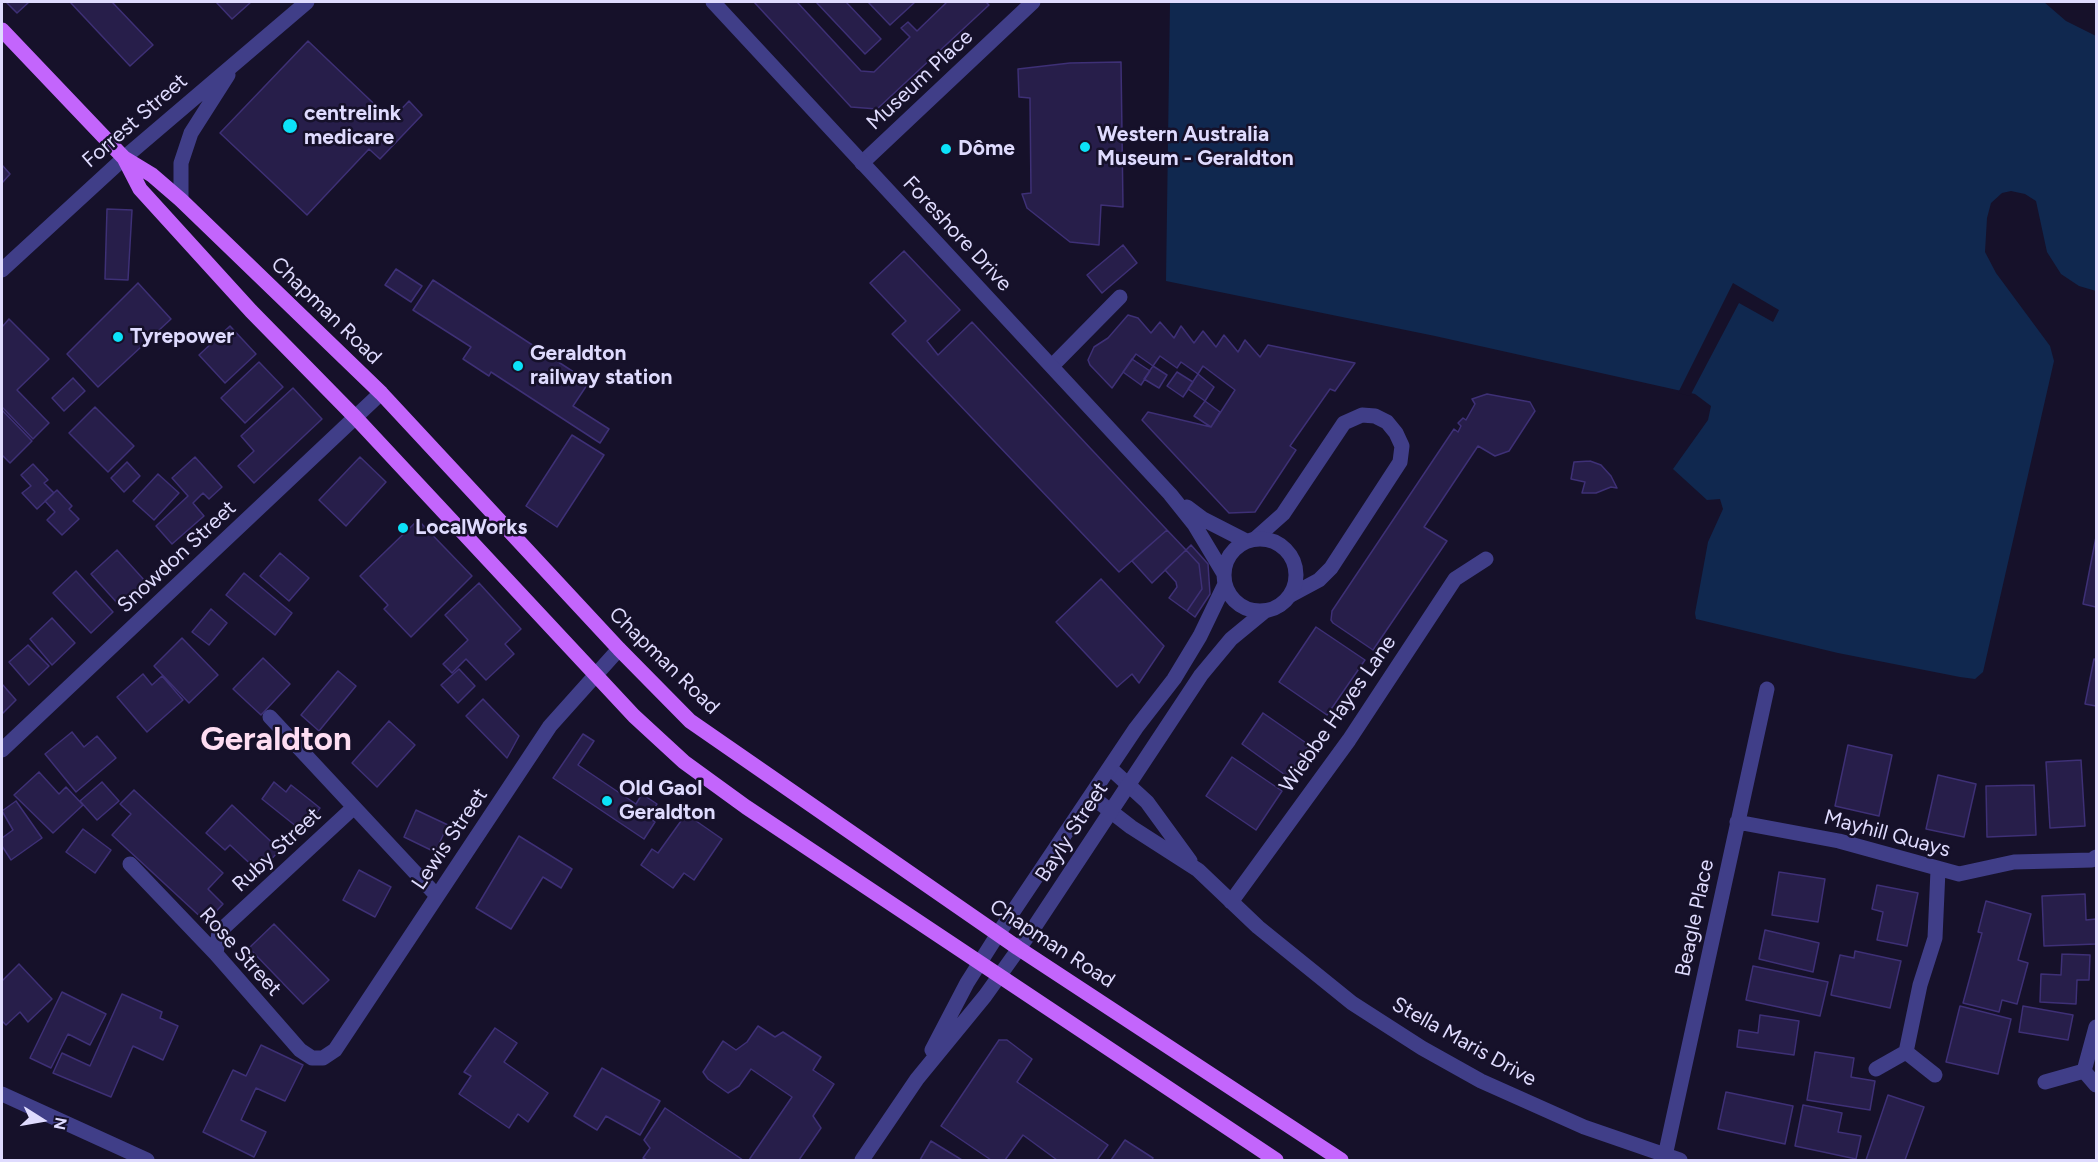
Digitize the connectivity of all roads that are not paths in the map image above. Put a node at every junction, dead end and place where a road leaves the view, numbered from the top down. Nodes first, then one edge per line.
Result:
1 (713, 2) edge
2 (1033, 2) edge
3 (303, 3) edge
4 (2, 30) edge
5 (238, 60) junction
6 (124, 158) junction
7 (862, 163) junction
8 (181, 200) junction
9 (2, 270) edge
10 (1120, 297) dead end
11 (1052, 366) junction
12 (381, 393) junction
13 (356, 418) junction
14 (1170, 494) junction
15 (1251, 540) junction
16 (1486, 559) dead end
17 (1225, 579) junction
18 (1291, 595) junction
19 (1265, 611) junction
20 (619, 650) junction
21 (595, 675) junction
22 (1767, 689) dead end
23 (270, 717) dead end
24 (2, 750) edge
25 (1110, 768) junction
26 (1129, 784) junction
27 (1091, 796) junction
28 (352, 808) junction
29 (1111, 811) junction
30 (1737, 822) junction
31 (2095, 863) edge
32 (130, 864) dead end
33 (1198, 870) junction
34 (1938, 870) junction
35 (437, 896) junction
36 (1231, 902) junction
37 (998, 934) junction
38 (1018, 948) junction
39 (216, 954) junction
40 (980, 964) junction
41 (999, 976) junction
42 (2097, 1027) edge
43 (1906, 1052) junction
44 (323, 1058) joint
45 (1876, 1069) dead end
46 (2084, 1071) junction
47 (1935, 1075) dead end
48 (916, 1079) junction
49 (2045, 1082) dead end
50 (2097, 1085) edge
51 (2, 1094) edge
52 (1665, 1156) junction
53 (147, 1161) edge
54 (862, 1161) edge
55 (1276, 1161) edge
56 (1341, 1161) edge
57 (1680, 1161) edge

1 - 7 street, Foreshore Drive
2 - 7 street, Museum Place
3 - 5 street, Forrest Street
4 - 6 main road, Chapman Road
5 - 6 street, Forrest Street
5 - 8 street
6 - 8 main road, Chapman Road
6 - 9 street, Forrest Street
6 - 13 main road, Chapman Road
7 - 11 street, Foreshore Drive
8 - 12 main road, Chapman Road
10 - 11 street
11 - 14 street, Foreshore Drive
12 - 13 street, Snowdon Street
12 - 20 main road, Chapman Road
13 - 21 main road, Chapman Road
13 - 24 street, Snowdon Street
14 - 15 street, Foreshore Drive
14 - 17 street, Foreshore Drive
15 - 17 street
15 - 18 street
15 - 18 street
16 - 36 street, Wiebbe Hayes Lane
17 - 19 street
17 - 25 street, Bayly Street
18 - 19 street
19 - 26 street, Bayly Street
20 - 21 street, Lewis Street
20 - 37 main road, Chapman Road
21 - 35 street, Lewis Street
21 - 40 main road, Chapman Road
22 - 30 street, Beagle Place
23 - 28 street
25 - 26 street, Stella Maris Drive
25 - 27 street, Bayly Street
26 - 29 street, Bayly Street
26 - 33 street, Stella Maris Drive
27 - 29 street, Stella Maris Drive
27 - 37 street, Bayly Street
28 - 35 street
28 - 39 street, Ruby Street
29 - 33 street, Stella Maris Drive
29 - 38 street, Bayly Street
30 - 34 street, Mayhill Quays
30 - 52 street, Beagle Place
31 - 34 street, Mayhill Quays
32 - 39 street, Rose Street
33 - 36 street, Stella Maris Drive
34 - 43 street
35 - 44 street, Lewis Street
36 - 52 street, Stella Maris Drive
37 - 38 main road, Chapman Road
37 - 40 street, Bayly Street
38 - 41 street, Bayly Street
38 - 56 main road, Chapman Road
39 - 44 street, Rose Street
40 - 41 main road, Chapman Road
40 - 48 street, Bayly Street
41 - 48 street, Bayly Street
41 - 55 main road, Chapman Road
42 - 46 street
43 - 45 street
43 - 47 street
46 - 49 street
46 - 50 street
48 - 54 street, Bayly Street
51 - 53 street
52 - 57 street, Stella Maris Drive

